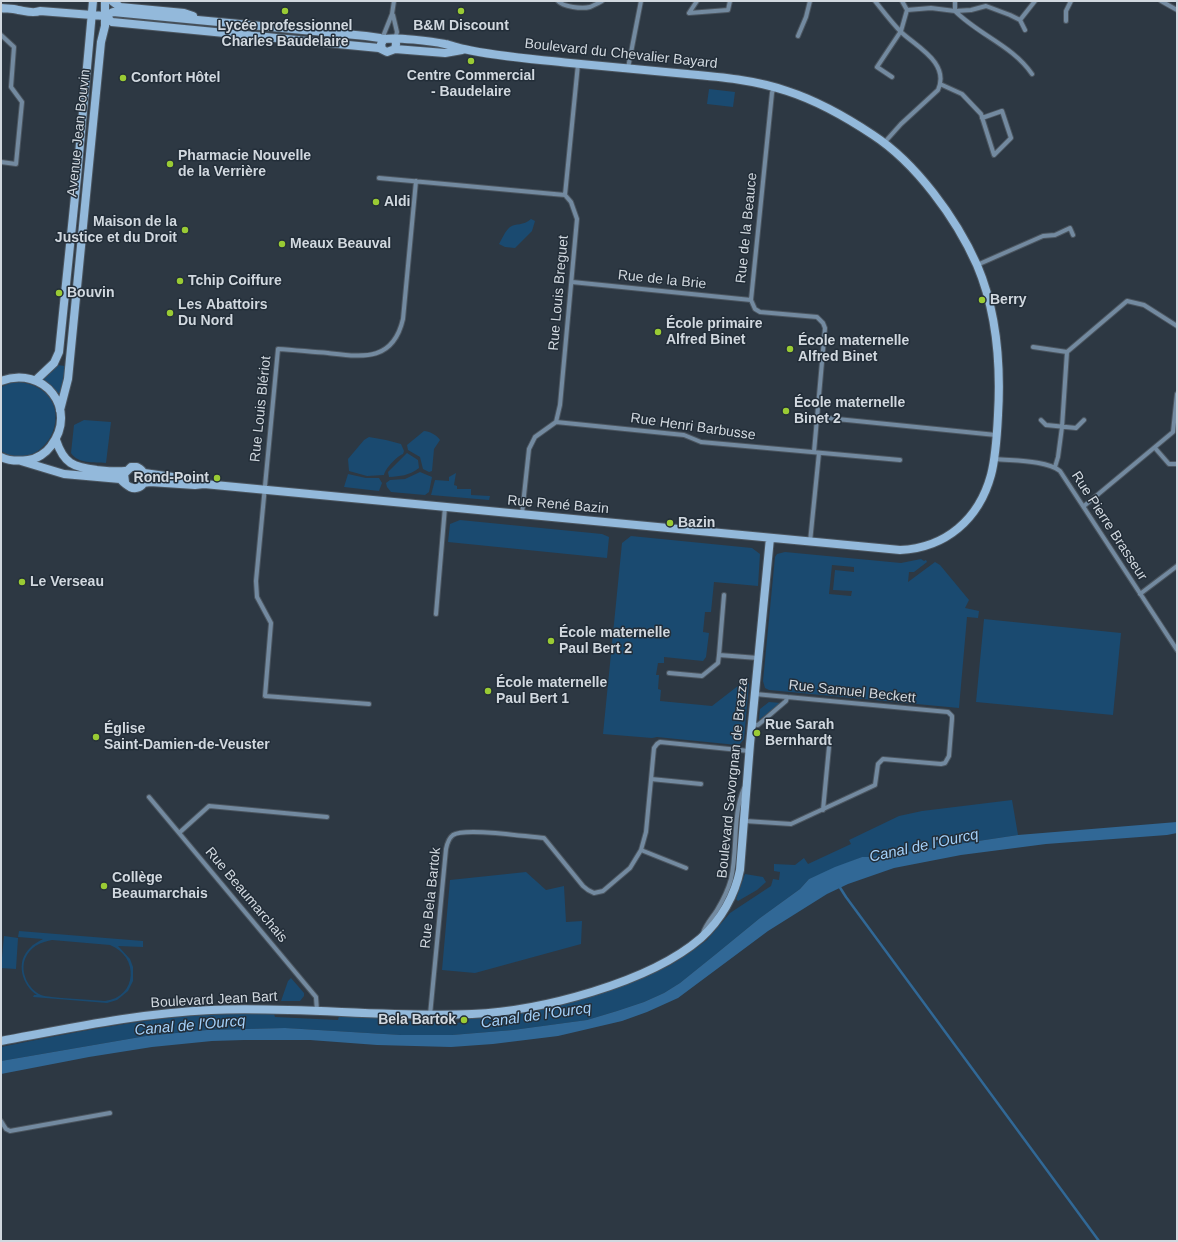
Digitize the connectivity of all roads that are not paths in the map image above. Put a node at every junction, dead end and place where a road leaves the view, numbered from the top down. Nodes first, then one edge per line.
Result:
1 (93, 1) edge
2 (105, 1) edge
3 (112, 1) edge
4 (394, 1) edge
5 (558, 1) edge
6 (602, 1) edge
7 (641, 1) edge
8 (697, 1) edge
9 (730, 1) edge
10 (810, 1) edge
11 (875, 1) edge
12 (902, 1) edge
13 (955, 1) edge
14 (1034, 1) edge
15 (1071, 1) edge
16 (1161, 1) edge
17 (1, 8) edge
18 (907, 10) junction
19 (1177, 10) edge
20 (955, 11) junction
21 (392, 14) junction
22 (92, 15) junction
23 (105, 16) junction
24 (1020, 20) junction
25 (1066, 21) dead end
26 (211, 22) junction
27 (1025, 30) dead end
28 (901, 31) junction
29 (1, 35) edge
30 (798, 36) dead end
31 (395, 39) junction
32 (383, 43) junction
33 (395, 49) junction
34 (464, 49) junction
35 (578, 64) junction
36 (628, 68) junction
37 (1032, 74) dead end
38 (892, 77) dead end
39 (940, 84) junction
40 (774, 87) junction
41 (982, 118) junction
42 (884, 143) junction
43 (1, 162) edge
44 (380, 178) dead end
45 (416, 181) junction
46 (565, 195) junction
47 (1073, 235) dead end
48 (977, 265) junction
49 (572, 282) junction
50 (751, 300) junction
51 (1177, 326) edge
52 (1034, 347) dead end
53 (1067, 352) junction
54 (1, 380) edge
55 (36, 380) junction
56 (1177, 394) edge
57 (60, 410) junction
58 (817, 417) junction
59 (1041, 420) dead end
60 (1084, 420) dead end
61 (556, 422) junction
62 (1062, 427) junction
63 (996, 435) junction
64 (56, 440) junction
65 (1155, 448) junction
66 (814, 452) junction
67 (819, 453) junction
68 (2, 458) edge
69 (994, 459) junction
70 (900, 460) dead end
71 (21, 461) junction
72 (1177, 464) edge
73 (1055, 467) junction
74 (125, 471) junction
75 (144, 473) junction
76 (125, 482) junction
77 (143, 483) junction
78 (204, 484) junction
79 (264, 490) junction
80 (1084, 506) junction
81 (445, 507) junction
82 (522, 515) junction
83 (770, 538) junction
84 (810, 542) junction
85 (1177, 566) edge
86 (1140, 594) junction
87 (724, 595) dead end
88 (436, 614) dead end
89 (1177, 650) edge
90 (719, 654) junction
91 (758, 658) junction
92 (670, 673) dead end
93 (755, 694) junction
94 (787, 697) junction
95 (368, 704) dead end
96 (752, 724) junction
97 (829, 747) dead end
98 (750, 751) junction
99 (651, 779) junction
100 (747, 781) junction
101 (702, 784) dead end
102 (148, 797) dead end
103 (823, 810) junction
104 (327, 817) dead end
105 (745, 821) junction
106 (179, 832) junction
107 (641, 850) junction
108 (686, 868) dead end
109 (702, 937) junction
110 (317, 1011) junction
111 (430, 1015) junction
112 (1, 1041) edge
113 (110, 1113) dead end
114 (1, 1121) edge

1 - 22 street, Avenue Jean Bouvin
2 - 23 street, Avenue Jean Bouvin
3 - 26 street
4 - 21 street
5 - 6 street
7 - 36 street
8 - 9 street
10 - 30 street
11 - 28 street
12 - 18 street
13 - 20 street
14 - 24 street
15 - 25 street
16 - 19 street
17 - 22 street
18 - 20 street
18 - 28 street
20 - 24 street
20 - 37 street
21 - 31 street
21 - 32 street
22 - 23 street
22 - 55 street, Avenue Jean Bouvin
23 - 26 street
23 - 32 street
23 - 57 street, Avenue Jean Bouvin
24 - 27 street
26 - 32 street
28 - 38 street
28 - 39 street
29 - 43 street
31 - 32 street
31 - 33 street
31 - 34 street, Boulevard du Chevalier Bayard
32 - 33 street
33 - 34 street, Boulevard du Chevalier Bayard
34 - 35 street, Boulevard du Chevalier Bayard
35 - 36 street, Boulevard du Chevalier Bayard
35 - 46 street
36 - 40 street, Boulevard du Chevalier Bayard
39 - 41 street
39 - 42 street
40 - 42 street, Boulevard du Chevalier Bayard
40 - 50 street, Rue de la Beauce
41 - 41 street
42 - 48 street, Boulevard du Chevalier Bayard
44 - 45 street
45 - 46 street
45 - 79 street, Rue Louis Blériot
46 - 49 street, Rue Louis Breguet
47 - 48 street
48 - 63 street, Rue René Bazin
49 - 50 street, Rue de la Brie
49 - 61 street, Rue Louis Breguet
50 - 58 street, Rue de la Beauce
51 - 53 street
52 - 53 street
53 - 62 street
54 - 55 street
55 - 57 street
56 - 65 street
57 - 64 street
58 - 63 street
58 - 66 street
59 - 62 street
60 - 62 street
61 - 66 street, Rue Henri Barbusse
61 - 82 street
62 - 73 street
63 - 69 street, Rue René Bazin
64 - 71 street
64 - 74 street
65 - 72 street
65 - 80 street
66 - 67 street, Rue Henri Barbusse
67 - 70 street, Rue Henri Barbusse
67 - 84 street
68 - 71 street
69 - 73 street, Rue Pierre Brasseur
69 - 84 street, Rue René Bazin
71 - 76 street
73 - 80 street, Rue Pierre Brasseur
74 - 75 street
74 - 76 street
75 - 77 street
75 - 78 street, Rue René Bazin
76 - 77 street
77 - 78 street, Rue René Bazin
78 - 79 street, Rue René Bazin
79 - 81 street, Rue René Bazin
79 - 95 street
80 - 86 street, Rue Pierre Brasseur
81 - 82 street, Rue René Bazin
81 - 88 street
82 - 83 street, Rue René Bazin
83 - 84 street, Rue René Bazin
83 - 91 street, Boulevard Savorgnan de Brazza
85 - 86 street
86 - 89 street, Rue Pierre Brasseur
87 - 90 street
90 - 91 street
90 - 92 street
91 - 93 street, Boulevard Savorgnan de Brazza
93 - 94 street, Rue Samuel Beckett
93 - 96 street, Boulevard Savorgnan de Brazza
94 - 96 street
94 - 103 street, Rue Samuel Beckett
96 - 98 street, Boulevard Savorgnan de Brazza
97 - 103 street
98 - 99 street, Rue Bela Bartok
98 - 100 street, Boulevard Savorgnan de Brazza
99 - 101 street
99 - 107 street, Rue Bela Bartok
100 - 105 street, Boulevard Savorgnan de Brazza
100 - 109 street
102 - 106 street, Rue Beaumarchais
103 - 105 street
104 - 106 street
105 - 109 street, Boulevard Savorgnan de Brazza
106 - 110 street, Rue Beaumarchais
107 - 108 street
107 - 111 street, Rue Bela Bartok
109 - 111 street, Boulevard Savorgnan de Brazza
110 - 111 street, Boulevard Jean Bart
110 - 112 street, Boulevard Jean Bart
113 - 114 street

